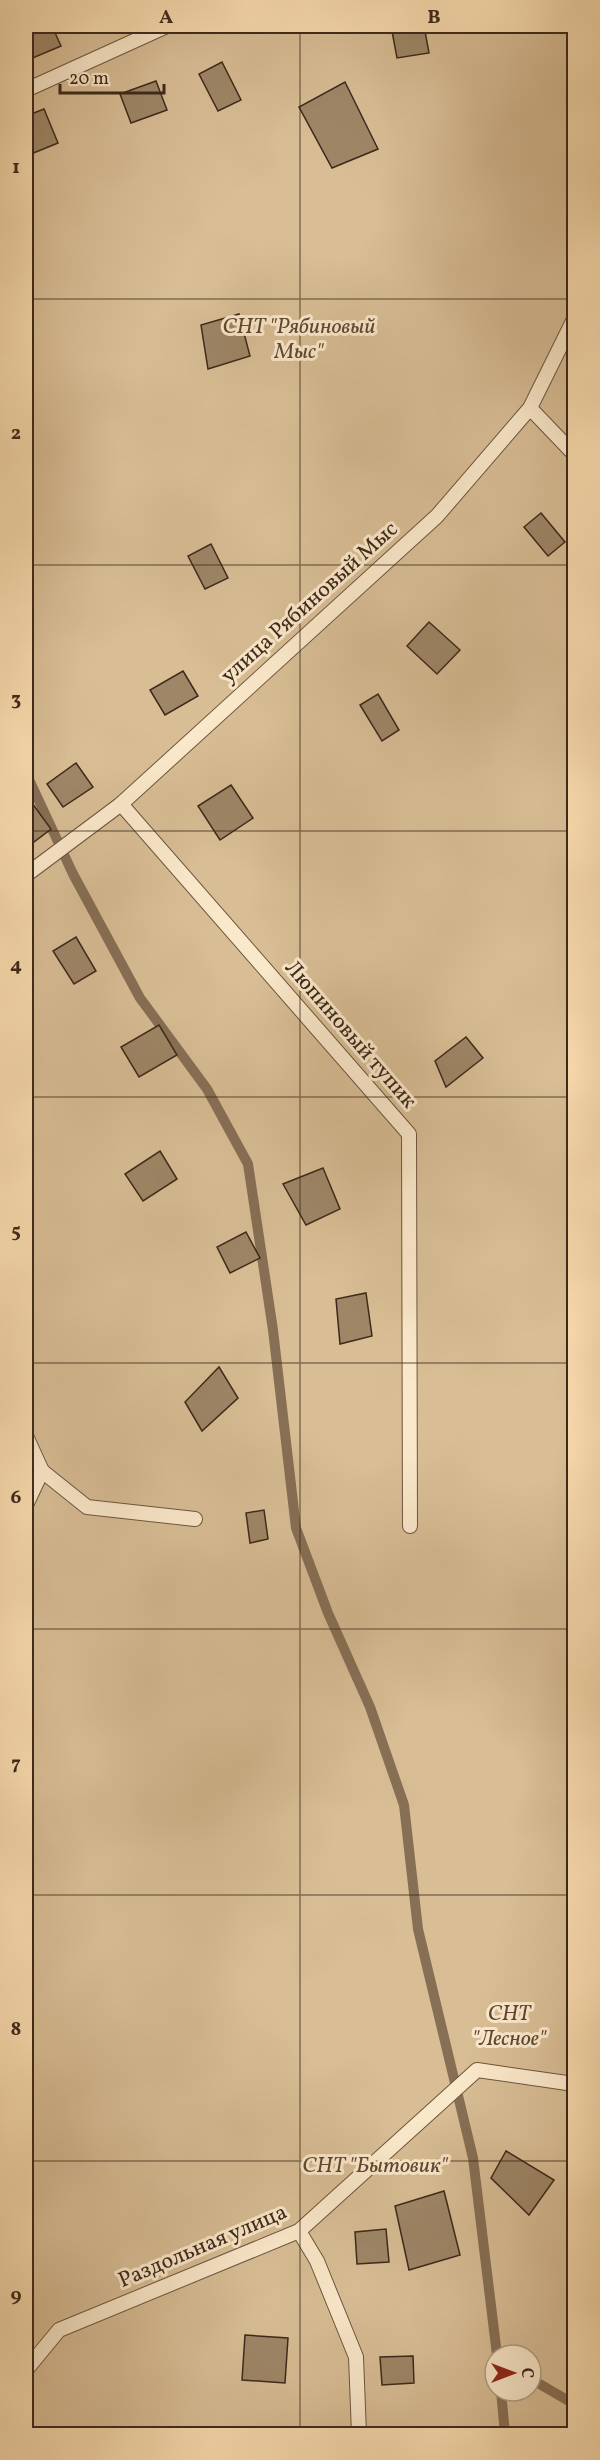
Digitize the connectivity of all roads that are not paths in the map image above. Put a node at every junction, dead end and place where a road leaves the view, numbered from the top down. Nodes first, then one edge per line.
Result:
1 (167, 26) edge
2 (26, 90) edge
3 (574, 319) edge
4 (530, 408) junction
5 (574, 454) edge
6 (121, 804) junction
7 (26, 875) edge
8 (26, 1436) edge
9 (42, 1471) junction
10 (26, 1505) edge
11 (195, 1519) dead end
12 (410, 1526) dead end
13 (574, 2084) edge
14 (299, 2232) junction
15 (26, 2370) edge
16 (359, 2434) edge

1 - 2 lane
3 - 4 lane, улица Рябиновый Мыс
4 - 5 lane
4 - 6 lane, улица Рябиновый Мыс
6 - 7 lane, улица Рябиновый Мыс
6 - 12 lane, Люпиновый тупик
8 - 9 lane
9 - 10 lane
9 - 11 lane
13 - 14 lane, Раздольная улица
14 - 15 lane, Раздольная улица
14 - 16 lane

